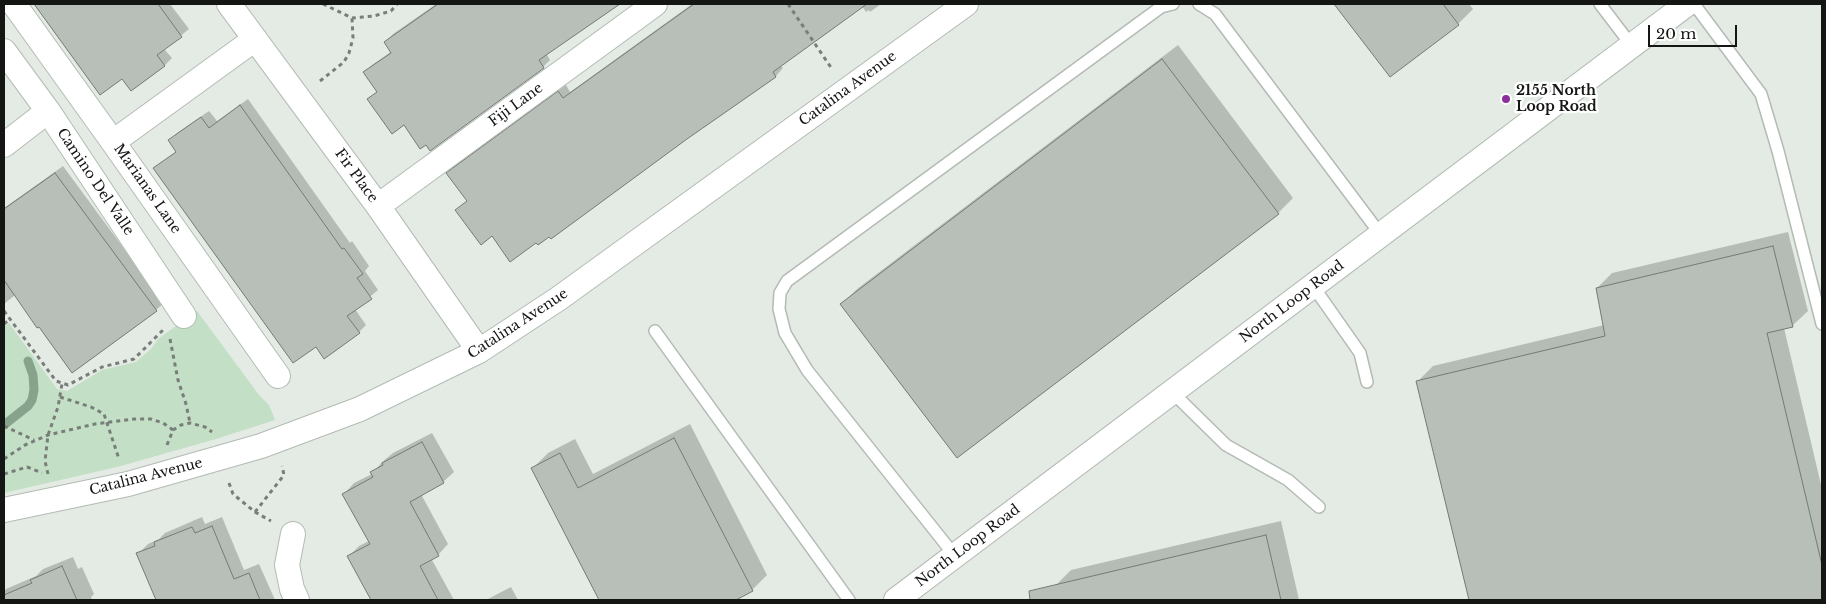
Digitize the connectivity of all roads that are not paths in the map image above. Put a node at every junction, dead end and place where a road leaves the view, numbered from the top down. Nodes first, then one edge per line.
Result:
1 (14, 4) edge
2 (229, 4) edge
3 (655, 4) edge
4 (966, 4) edge
5 (1173, 4) edge
6 (1199, 4) edge
7 (1600, 4) edge
8 (1687, 4) edge
9 (1694, 4) edge
10 (255, 39) junction
11 (1632, 46) junction
12 (4, 51) edge
13 (48, 111) junction
14 (113, 142) junction
15 (4, 145) edge
16 (378, 206) junction
17 (1381, 235) junction
18 (1313, 286) junction
19 (176, 322) road end
20 (1822, 324) edge
21 (655, 331) dead end
22 (479, 351) junction
23 (278, 376) dead end
24 (1366, 382) dead end
25 (1172, 392) junction
26 (1319, 508) dead end
27 (4, 510) edge
28 (293, 534) road end
29 (955, 556) junction
30 (297, 600) edge
31 (849, 600) edge
32 (896, 600) edge

1 - 14 street, Marianas Lane
2 - 10 street, Fir Place
3 - 16 street, Fiji Lane
4 - 22 street, Catalina Avenue
5 - 29 lane
6 - 17 lane
7 - 11 lane
8 - 11 street, North Loop Road
9 - 20 lane
10 - 14 street
10 - 16 street, Fir Place
11 - 17 street, North Loop Road
12 - 13 street, Camino Del Valle
13 - 15 street
13 - 19 street, Camino Del Valle
14 - 23 street, Marianas Lane
16 - 22 street, Fir Place
17 - 18 street, North Loop Road
18 - 24 lane
18 - 25 street, North Loop Road
21 - 31 lane
22 - 27 street, Catalina Avenue
25 - 26 lane
25 - 29 street, North Loop Road
28 - 30 street
29 - 32 street, North Loop Road

